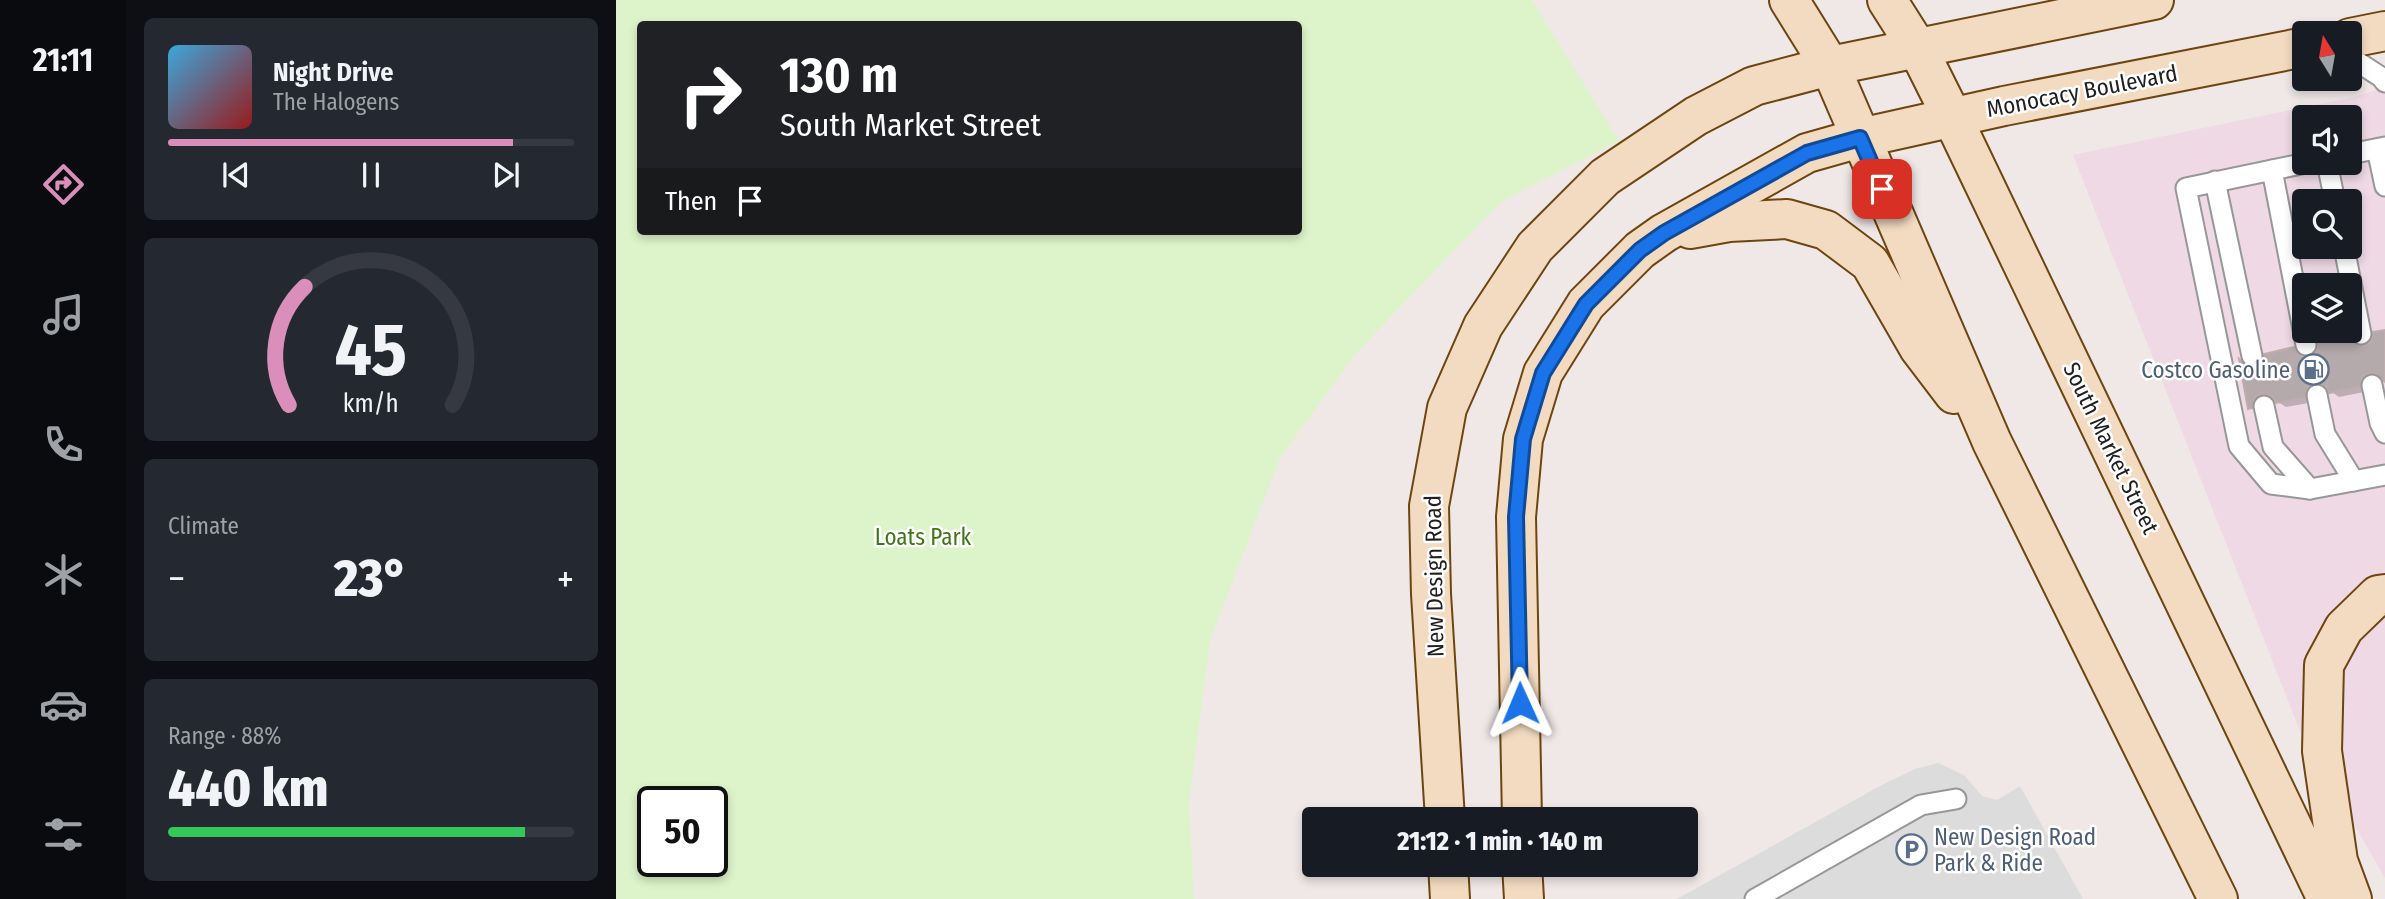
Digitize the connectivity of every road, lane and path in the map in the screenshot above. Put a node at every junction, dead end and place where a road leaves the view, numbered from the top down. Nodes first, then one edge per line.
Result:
1 (1789, 0) edge
2 (1887, 0) edge
3 (2154, 0) edge
4 (2385, 32) edge
5 (2362, 36) edge
6 (1918, 49) junction
7 (2292, 50) edge
8 (2362, 64) edge
9 (1829, 66) junction
10 (2385, 82) edge
11 (1952, 117) junction
12 (1860, 138) junction
13 (2381, 148) edge
14 (2362, 152) edge
15 (2292, 166) edge
16 (2272, 170) junction
17 (2215, 181) junction
18 (2385, 186) edge
19 (1664, 233) junction
20 (2306, 345) dead end
21 (2252, 356) dead end
22 (2372, 385) dead end
23 (2316, 395) dead end
24 (2264, 406) dead end
25 (2385, 433) edge
26 (1992, 442) junction
27 (2385, 475) edge
28 (2354, 481) junction
29 (2310, 489) junction
30 (2385, 594) edge
31 (1956, 799) dead end
32 (1444, 807) edge
33 (1522, 807) edge
34 (1449, 877) edge
35 (1523, 877) edge
36 (1450, 899) edge
37 (1524, 899) edge
38 (1755, 899) edge
39 (2218, 899) edge
40 (2327, 899) edge
41 (2352, 899) edge

1 - 9 main road
2 - 6 main road, South Market Street
3 - 6 main road
4 - 5 main road
6 - 9 main road
6 - 11 main road, South Market Street
7 - 11 main road, Monocacy Boulevard
8 - 10 lane
9 - 12 main road
9 - 32 main road, New Design Road
11 - 12 main road, Monocacy Boulevard
11 - 40 main road, South Market Street
12 - 19 main road
12 - 26 main road
13 - 14 lane
13 - 18 lane
15 - 16 lane
16 - 17 lane
16 - 20 lane
17 - 21 lane
17 - 29 lane
19 - 26 main road
19 - 33 main road
22 - 25 lane
23 - 28 lane
24 - 29 lane
26 - 39 main road
27 - 28 lane
28 - 29 lane
30 - 41 main road
31 - 38 lane
34 - 36 main road
35 - 37 main road

